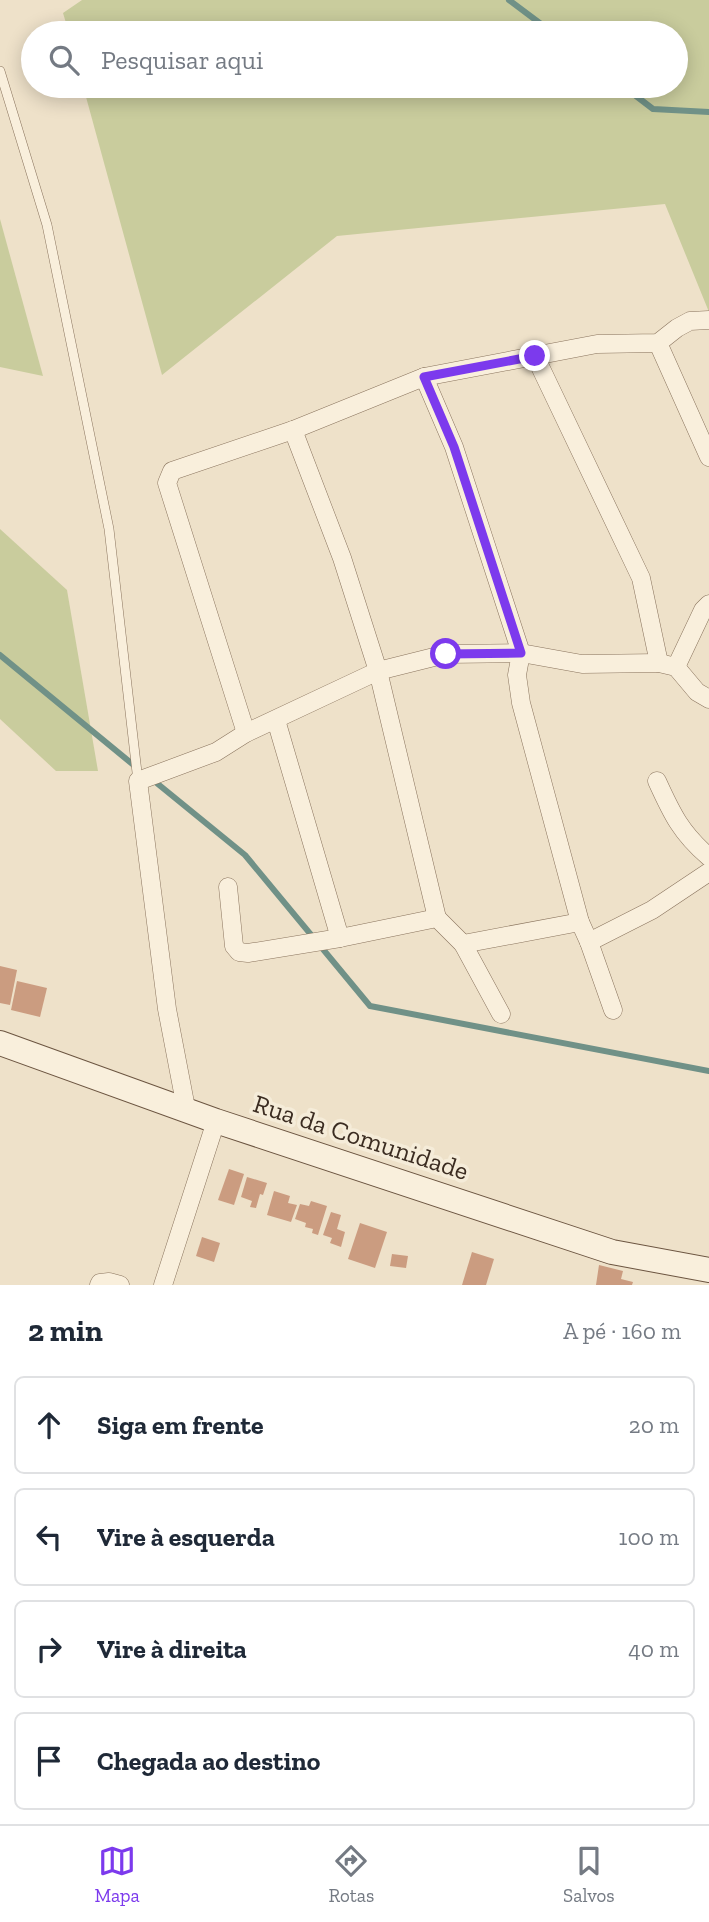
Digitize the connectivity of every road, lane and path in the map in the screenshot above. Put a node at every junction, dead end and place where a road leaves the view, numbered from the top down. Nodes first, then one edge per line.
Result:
1 (0, 71) edge
2 (709, 320) edge
3 (658, 343) junction
4 (535, 356) junction
5 (424, 377) junction
6 (293, 430) junction
7 (709, 457) edge
8 (709, 604) edge
9 (521, 653) junction
10 (668, 665) junction
11 (378, 671) junction
12 (709, 699) edge
13 (276, 720) junction
14 (246, 733) junction
15 (138, 780) junction
16 (657, 781) dead end
17 (709, 857) edge
18 (709, 872) edge
19 (228, 887) dead end
20 (437, 918) junction
21 (580, 922) junction
22 (340, 938) junction
23 (589, 942) junction
24 (463, 944) junction
25 (613, 1010) dead end
26 (501, 1014) dead end
27 (0, 1042) edge
28 (186, 1108) junction
29 (216, 1121) junction
30 (709, 1270) edge
31 (99, 1285) edge
32 (120, 1285) edge
33 (163, 1285) edge

1 - 15 lane
2 - 3 street
3 - 4 street
3 - 7 street
4 - 5 street
4 - 10 street
5 - 6 street
5 - 9 street
6 - 11 street
6 - 14 street
8 - 10 street
9 - 10 street
9 - 11 street
9 - 21 street
10 - 12 street
11 - 13 street
11 - 20 street
13 - 14 street
13 - 22 street
14 - 15 street
15 - 28 street
16 - 17 street
18 - 23 street
19 - 22 street
20 - 22 street
20 - 24 street
21 - 23 street
21 - 24 street
23 - 25 street
24 - 26 street
27 - 28 street, Rua da Comunidade
28 - 29 street, Rua da Comunidade
29 - 30 street, Rua da Comunidade
29 - 33 street
31 - 32 street

